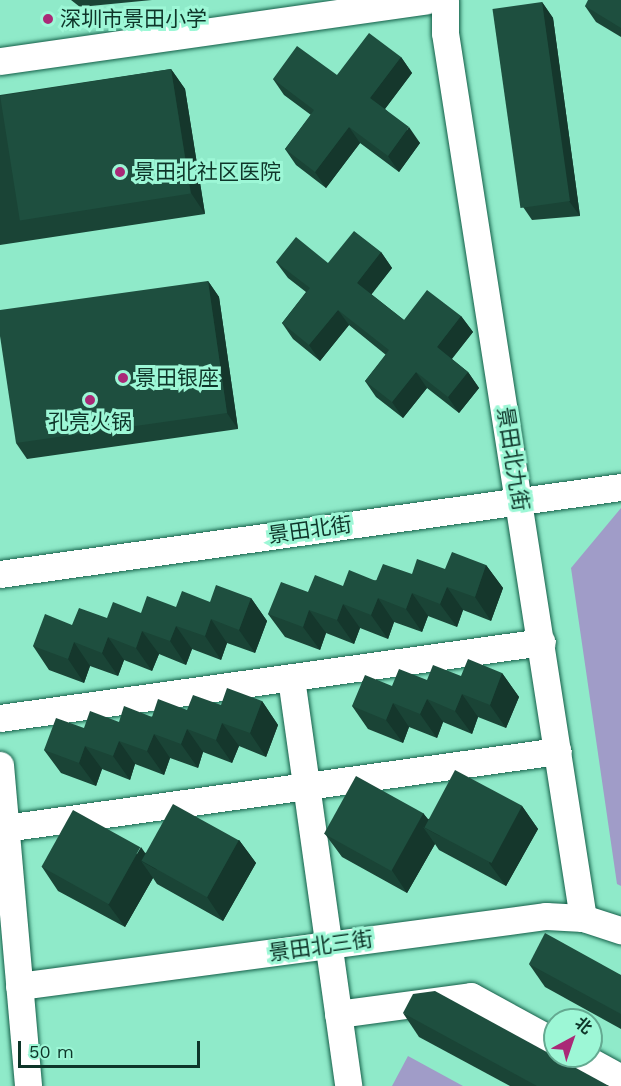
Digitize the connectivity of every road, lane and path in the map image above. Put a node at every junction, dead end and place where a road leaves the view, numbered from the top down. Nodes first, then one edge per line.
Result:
1 (426, 0) edge
2 (445, 0) edge
3 (0, 61) edge
4 (621, 487) edge
5 (519, 501) junction
6 (0, 574) edge
7 (542, 642) junction
8 (291, 678) junction
9 (0, 718) edge
10 (558, 751) junction
11 (0, 765) edge
12 (306, 786) junction
13 (5, 828) junction
14 (583, 918) junction
15 (621, 930) edge
16 (329, 945) junction
17 (19, 986) junction
18 (338, 1014) junction
19 (543, 1035) edge
20 (603, 1068) edge
21 (621, 1078) edge
22 (28, 1086) edge
23 (348, 1086) edge

1 - 3 street
2 - 5 street, 景田北九街
4 - 5 street, 景田北街
5 - 6 street, 景田北街
5 - 7 street, 景田北九街
7 - 8 street
7 - 10 street, 景田北九街
8 - 9 street
8 - 12 street
10 - 12 street
10 - 14 street, 景田北九街
11 - 13 street
12 - 13 street
12 - 16 street
13 - 17 street
14 - 15 street, 景田北三街
14 - 16 street, 景田北三街
16 - 17 street, 景田北三街
16 - 18 street
17 - 22 street
18 - 19 street
18 - 23 street
20 - 21 street

